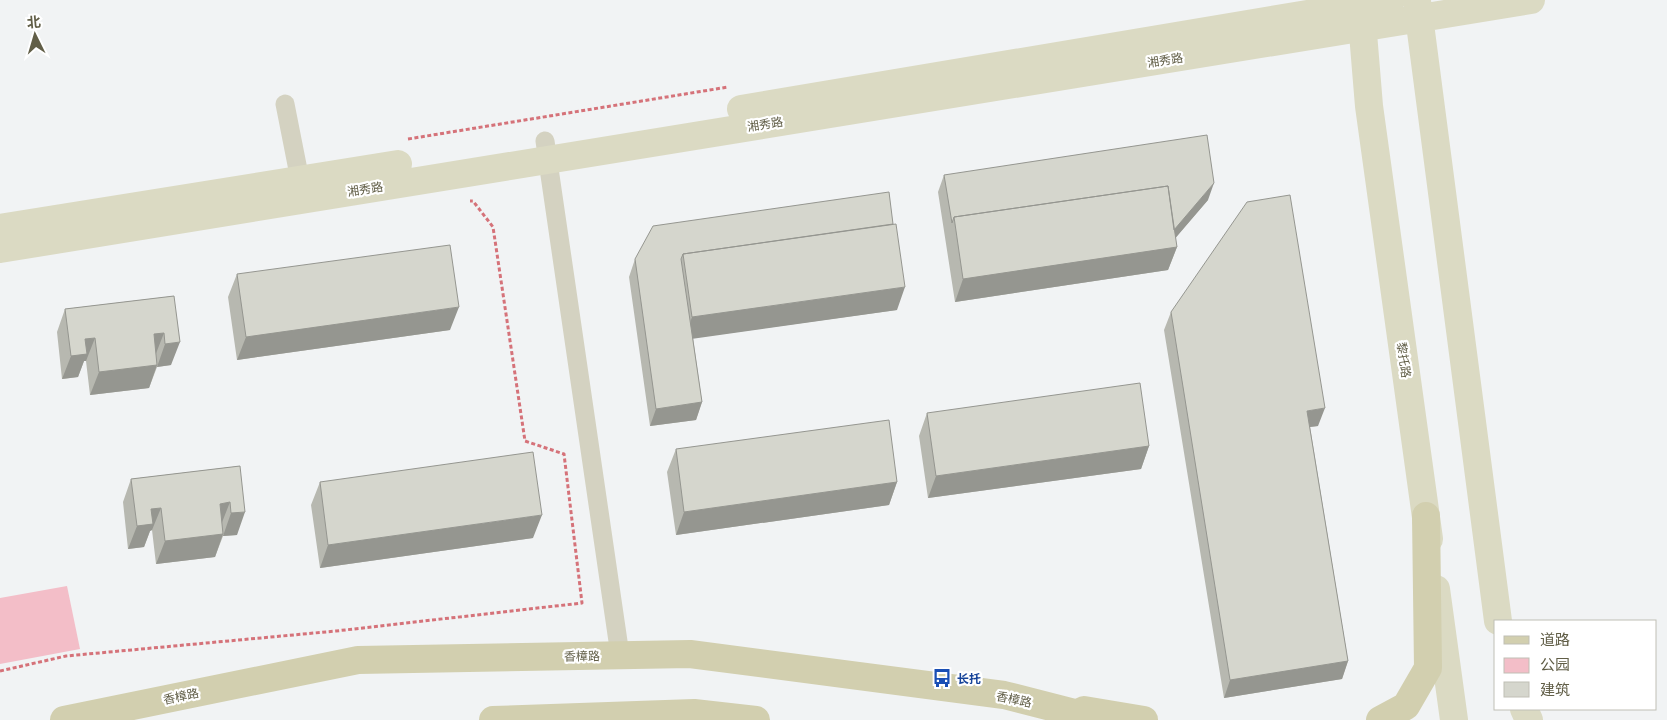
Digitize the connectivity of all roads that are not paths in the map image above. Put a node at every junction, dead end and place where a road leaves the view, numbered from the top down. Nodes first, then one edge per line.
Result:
1 (1390, 0) edge
2 (1530, 0) edge
3 (1418, 9) edge
4 (1361, 11) edge
5 (285, 104) dead end
6 (547, 150) junction
7 (300, 180) junction
8 (0, 228) edge
9 (0, 249) edge
10 (1426, 516) junction
11 (1498, 620) edge
12 (620, 655) junction
13 (1004, 696) junction
14 (64, 720) edge
15 (493, 720) edge
16 (756, 720) edge
17 (1102, 720) edge
18 (1144, 720) edge
19 (1380, 720) edge
20 (1454, 720) edge

1 - 4 street, 湘秀路
2 - 3 street, 湘秀路
3 - 4 street, 湘秀路
3 - 11 street
4 - 6 street, 湘秀路
4 - 10 street, 黎托路
5 - 7 street
6 - 7 street, 湘秀路
6 - 9 street, 湘秀路
6 - 12 street
7 - 8 street, 湘秀路
10 - 19 main road
10 - 20 street, 黎托路
12 - 13 main road, 香樟路
12 - 14 main road, 香樟路
13 - 17 main road, 香樟路
13 - 18 main road
15 - 16 main road

